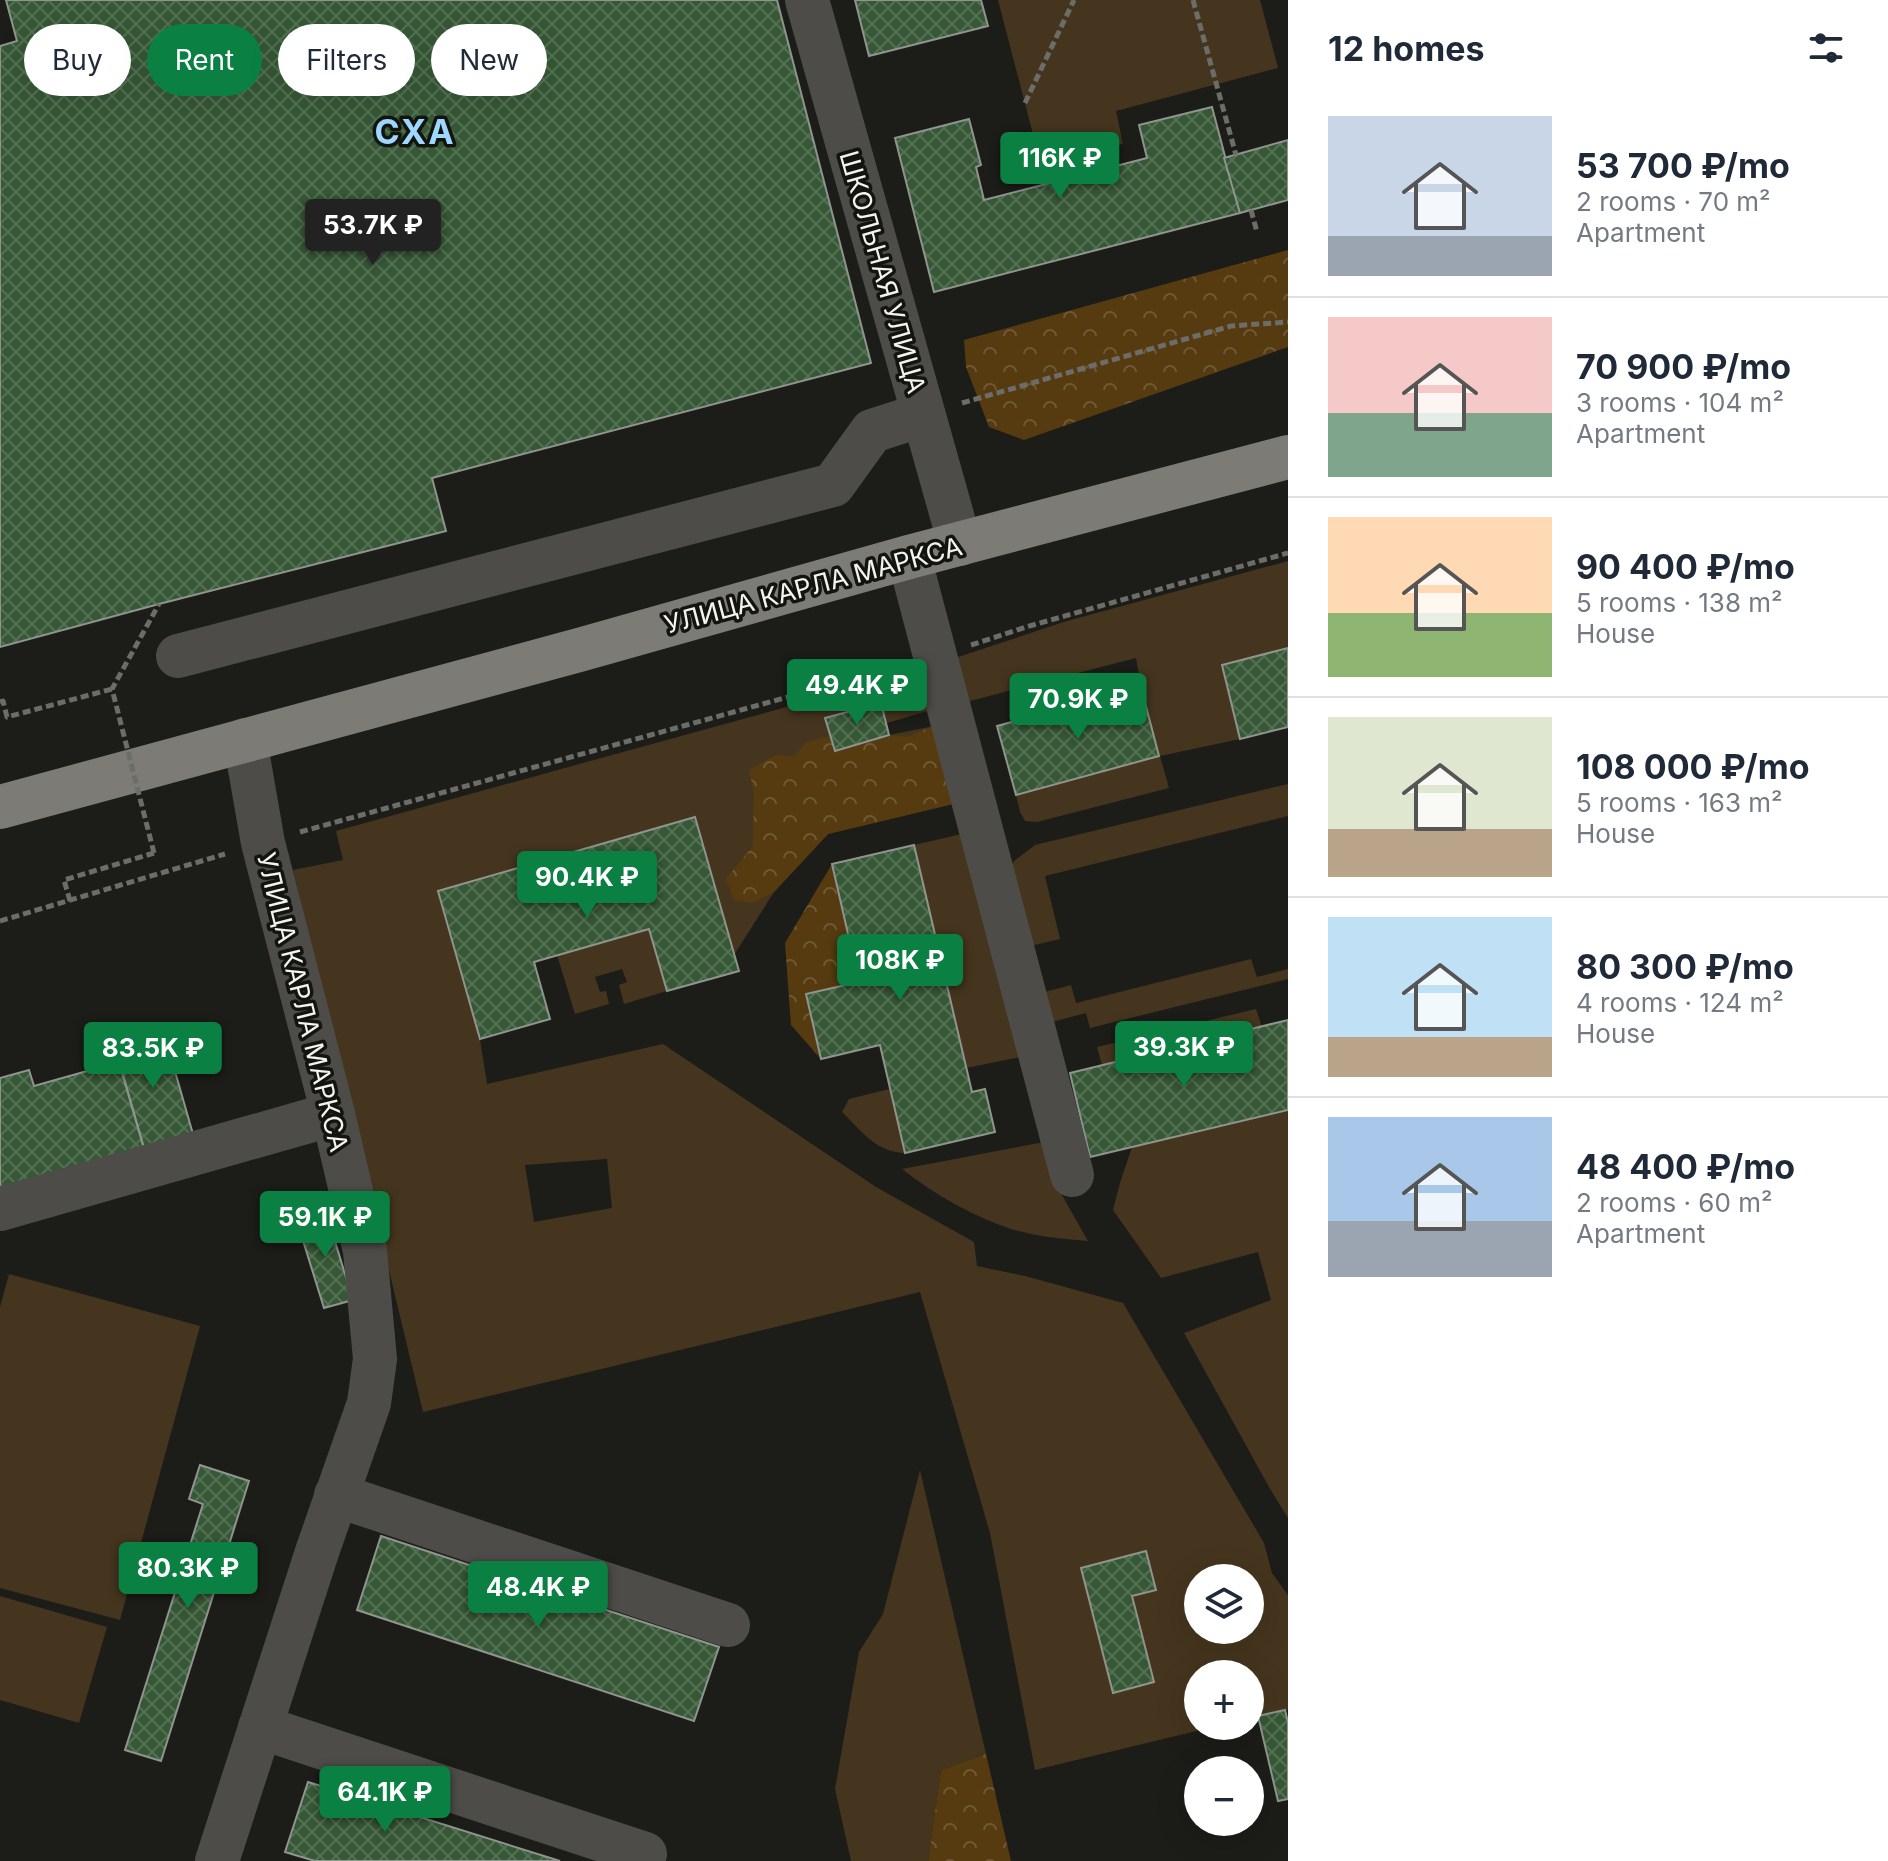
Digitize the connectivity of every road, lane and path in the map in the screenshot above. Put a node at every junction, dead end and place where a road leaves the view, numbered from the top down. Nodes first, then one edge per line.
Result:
1 (807, 0) edge
2 (1074, 0) edge
3 (1193, 0) edge
4 (1025, 103) dead end
5 (1236, 155) dead end
6 (1251, 210) dead end
7 (1257, 232) dead end
8 (1288, 322) edge
9 (922, 415) junction
10 (1288, 457) edge
11 (960, 544) junction
12 (1288, 553) edge
13 (909, 557) junction
14 (159, 604) dead end
15 (178, 656) dead end
16 (936, 656) junction
17 (112, 689) junction
18 (0, 702) edge
19 (245, 740) junction
20 (0, 807) edge
21 (263, 843) junction
22 (70, 901) junction
23 (0, 921) edge
24 (333, 1114) junction
25 (1072, 1175) dead end
26 (0, 1209) edge
27 (336, 1495) junction
28 (728, 1625) dead end
29 (260, 1727) junction
30 (645, 1854) dead end
31 (217, 1861) edge

1 - 9 street, ШКОЛЬНАЯ УЛИЦА
2 - 4 path
3 - 5 path
6 - 7 path
8 - 9 path
9 - 11 street, ШКОЛЬНАЯ УЛИЦА
9 - 15 street
10 - 11 main road, УЛИЦА КАРЛА МАРКСА
11 - 13 main road, УЛИЦА КАРЛА МАРКСА
12 - 16 path
13 - 16 street
13 - 19 main road, УЛИЦА КАРЛА МАРКСА
14 - 17 path, bridge
16 - 21 path
16 - 25 street
17 - 18 path
17 - 22 path, bridge
19 - 20 main road, УЛИЦА КАРЛА МАРКСА
19 - 21 street, УЛИЦА КАРЛА МАРКСА
21 - 22 path
21 - 24 street, УЛИЦА КАРЛА МАРКСА
22 - 23 path
24 - 26 street
24 - 27 street, УЛИЦА КАРЛА МАРКСА
27 - 28 street
27 - 29 street, УЛИЦА КАРЛА МАРКСА
29 - 30 street
29 - 31 street, УЛИЦА КАРЛА МАРКСА

